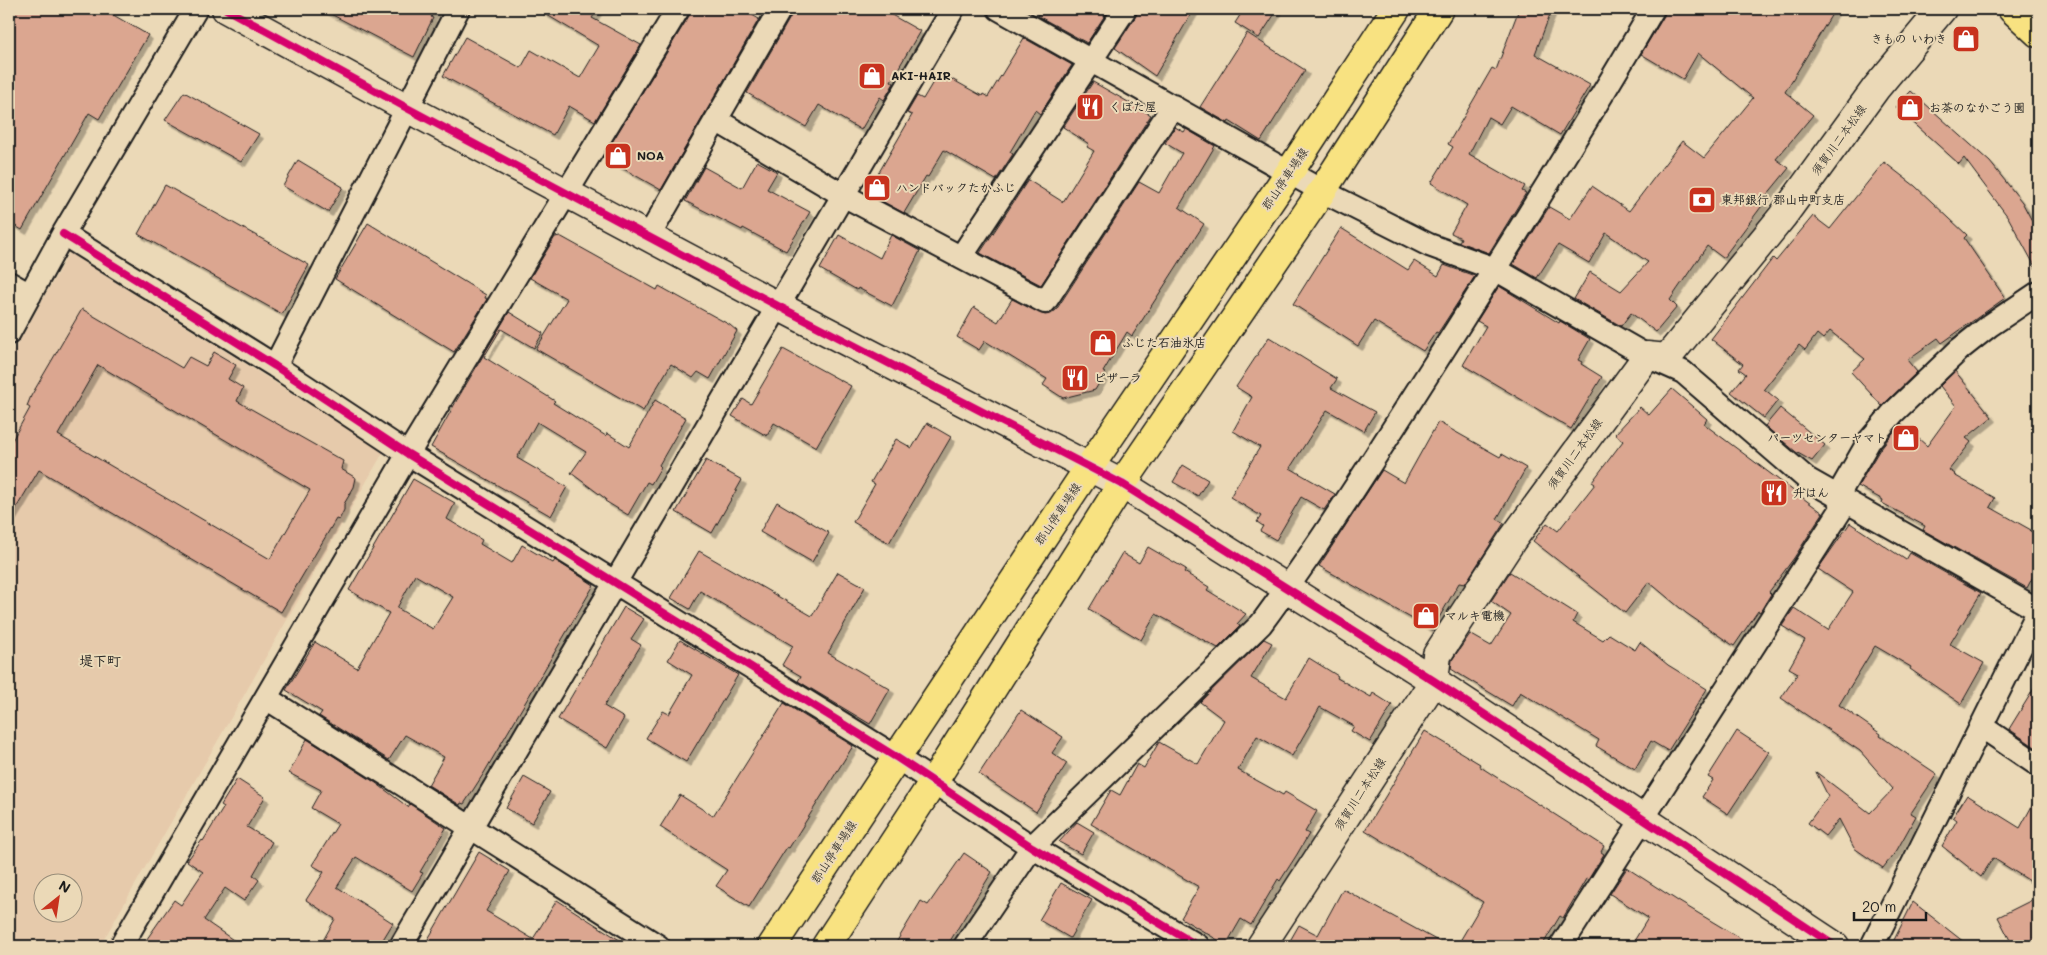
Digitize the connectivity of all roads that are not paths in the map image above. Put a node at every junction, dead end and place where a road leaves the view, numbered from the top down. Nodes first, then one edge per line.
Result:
1 (196, 9) edge
2 (226, 9) edge
3 (458, 9) edge
4 (678, 9) edge
5 (780, 9) edge
6 (953, 9) edge
7 (999, 9) edge
8 (1125, 9) edge
9 (1396, 9) edge
10 (1439, 9) edge
11 (1942, 9) edge
12 (2012, 9) edge
13 (1644, 12) edge
14 (2038, 33) edge
15 (1091, 60) junction
16 (1173, 106) junction
17 (407, 108) junction
18 (716, 120) junction
19 (1289, 173) junction
20 (1322, 191) junction
21 (566, 192) junction
22 (843, 194) junction
23 (63, 234) junction
24 (649, 236) junction
25 (961, 257) junction
26 (1495, 269) junction
27 (9, 283) edge
28 (2038, 293) edge
29 (30, 296) junction
30 (778, 306) junction
31 (9, 332) edge
32 (1647, 356) junction
33 (275, 366) junction
34 (408, 454) junction
35 (1090, 466) junction
36 (1122, 484) junction
37 (1841, 499) junction
38 (614, 582) junction
39 (1287, 589) junction
40 (2038, 611) edge
41 (1434, 681) junction
42 (266, 698) junction
43 (1981, 726) junction
44 (896, 757) junction
45 (2038, 765) edge
46 (934, 781) junction
47 (1642, 819) junction
48 (470, 827) junction
49 (1032, 847) junction
50 (121, 946) edge
51 (401, 946) edge
52 (658, 946) edge
53 (772, 946) edge
54 (826, 946) edge
55 (964, 946) edge
56 (1198, 946) edge
57 (1261, 946) edge
58 (1561, 946) edge
59 (1835, 946) edge
60 (1872, 946) edge

1 - 23 street
2 - 17 street
3 - 17 street
4 - 21 street
5 - 18 street
6 - 22 street
7 - 15 street
8 - 15 street
9 - 19 main road, 郡山停車場線
10 - 20 main road
11 - 32 street, 須賀川二本松線
12 - 14 main road
13 - 26 street
15 - 16 street
15 - 25 street
16 - 19 street
16 - 25 street
17 - 21 street
17 - 33 street
18 - 22 street
18 - 24 street
19 - 20 street
19 - 35 main road, 郡山停車場線
20 - 26 street
20 - 36 main road
21 - 24 street
21 - 34 street
22 - 25 street
22 - 30 street
23 - 29 street
23 - 33 street
24 - 30 street
26 - 32 street
26 - 39 street
27 - 29 street
28 - 37 street
29 - 31 street
30 - 35 street
30 - 38 street
32 - 37 street
32 - 41 street, 須賀川二本松線
33 - 34 street
34 - 38 street
34 - 42 street
35 - 36 street
35 - 44 main road, 郡山停車場線
36 - 39 street
36 - 46 main road
37 - 40 street
37 - 47 street
38 - 44 street
38 - 48 street
39 - 41 street
39 - 49 street
40 - 43 street
41 - 47 street
41 - 57 street, 須賀川二本松線
42 - 48 street
42 - 50 street
43 - 45 street
43 - 60 street
44 - 46 street
44 - 53 main road, 郡山停車場線
46 - 49 street
46 - 54 main road
47 - 58 street
47 - 59 street
48 - 51 street
48 - 52 street
49 - 55 street
49 - 56 street

